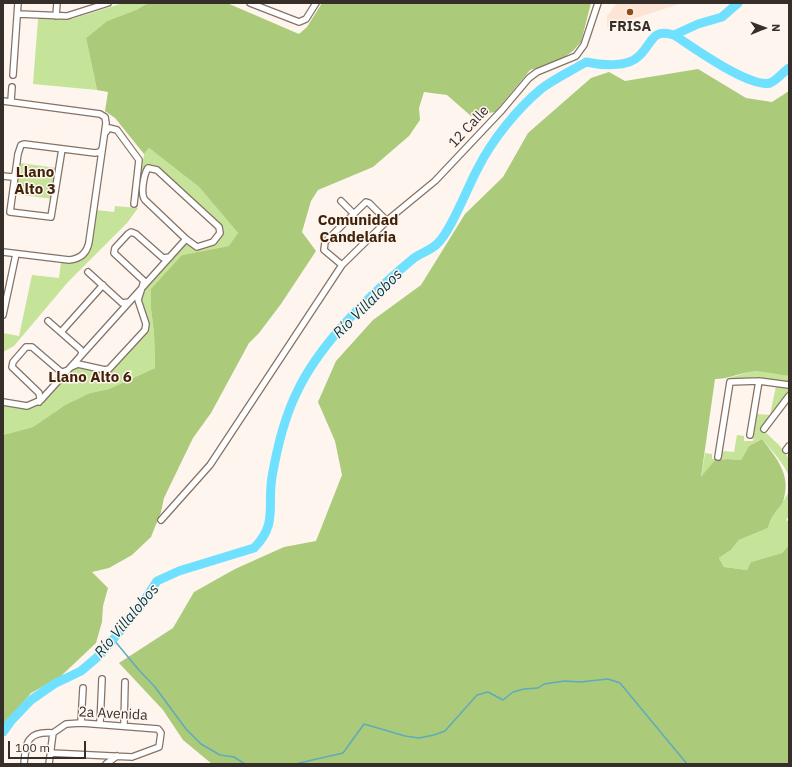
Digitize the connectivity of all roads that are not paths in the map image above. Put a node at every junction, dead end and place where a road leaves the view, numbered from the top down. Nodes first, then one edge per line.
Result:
1 (18, 3) edge
2 (57, 3) edge
3 (108, 3) edge
4 (250, 3) edge
5 (316, 3) edge
6 (598, 3) edge
7 (97, 4) edge
8 (18, 14) junction
9 (56, 16) junction
10 (13, 75) dead end
11 (12, 87) dead end
12 (3, 100) edge
13 (11, 101) junction
14 (103, 116) junction
15 (117, 130) junction
16 (104, 133) junction
17 (102, 147) junction
18 (62, 149) junction
19 (15, 174) junction
20 (3, 176) edge
21 (341, 201) dead end
22 (134, 204) dead end
23 (354, 214) junction
24 (387, 221) junction
25 (186, 239) junction
26 (3, 252) edge
27 (16, 254) junction
28 (170, 257) junction
29 (342, 265) junction
30 (88, 272) dead end
31 (103, 285) junction
32 (141, 289) junction
33 (129, 302) junction
34 (3, 316) edge
35 (48, 321) dead end
36 (61, 332) junction
37 (81, 356) junction
38 (70, 368) junction
39 (759, 381) junction
40 (789, 385) edge
41 (789, 396) edge
42 (3, 402) edge
43 (39, 402) junction
44 (764, 429) dead end
45 (750, 435) dead end
46 (718, 457) dead end
47 (161, 520) dead end
48 (102, 679) dead end
49 (125, 682) dead end
50 (83, 688) dead end
51 (81, 723) junction
52 (100, 724) junction
53 (124, 725) junction
54 (53, 733) junction
55 (51, 753) junction
56 (118, 756) junction
57 (24, 764) edge
58 (49, 764) edge
59 (106, 764) edge

1 - 8 street
2 - 9 street
3 - 7 street
4 - 5 street
6 - 24 street, 12 Calle
7 - 9 street
8 - 9 street
8 - 10 street
11 - 13 street
12 - 13 street
13 - 14 street
14 - 15 street
14 - 16 street
15 - 16 street
15 - 22 street
16 - 17 street
17 - 18 street
17 - 27 street
18 - 19 street
18 - 19 street
19 - 20 street
21 - 23 street
23 - 24 street
23 - 29 street
24 - 29 street, 12 Calle
25 - 25 street
25 - 28 street
26 - 27 street
27 - 34 street
28 - 32 street
28 - 32 street
29 - 47 street, 12 Calle
30 - 31 street
31 - 33 street
31 - 36 street
32 - 33 street
32 - 38 street
33 - 37 street
35 - 36 street
36 - 37 street
37 - 38 street
38 - 43 street
38 - 43 street
39 - 40 street
39 - 45 street
39 - 46 street
41 - 44 street
42 - 43 street
48 - 52 street
49 - 53 street
50 - 51 street
51 - 52 street, 2a Avenida
51 - 54 street, 2a Avenida
52 - 53 street, 2a Avenida
53 - 56 street, 2a Avenida
54 - 55 street
54 - 57 street
55 - 56 street
55 - 58 street
56 - 59 street

